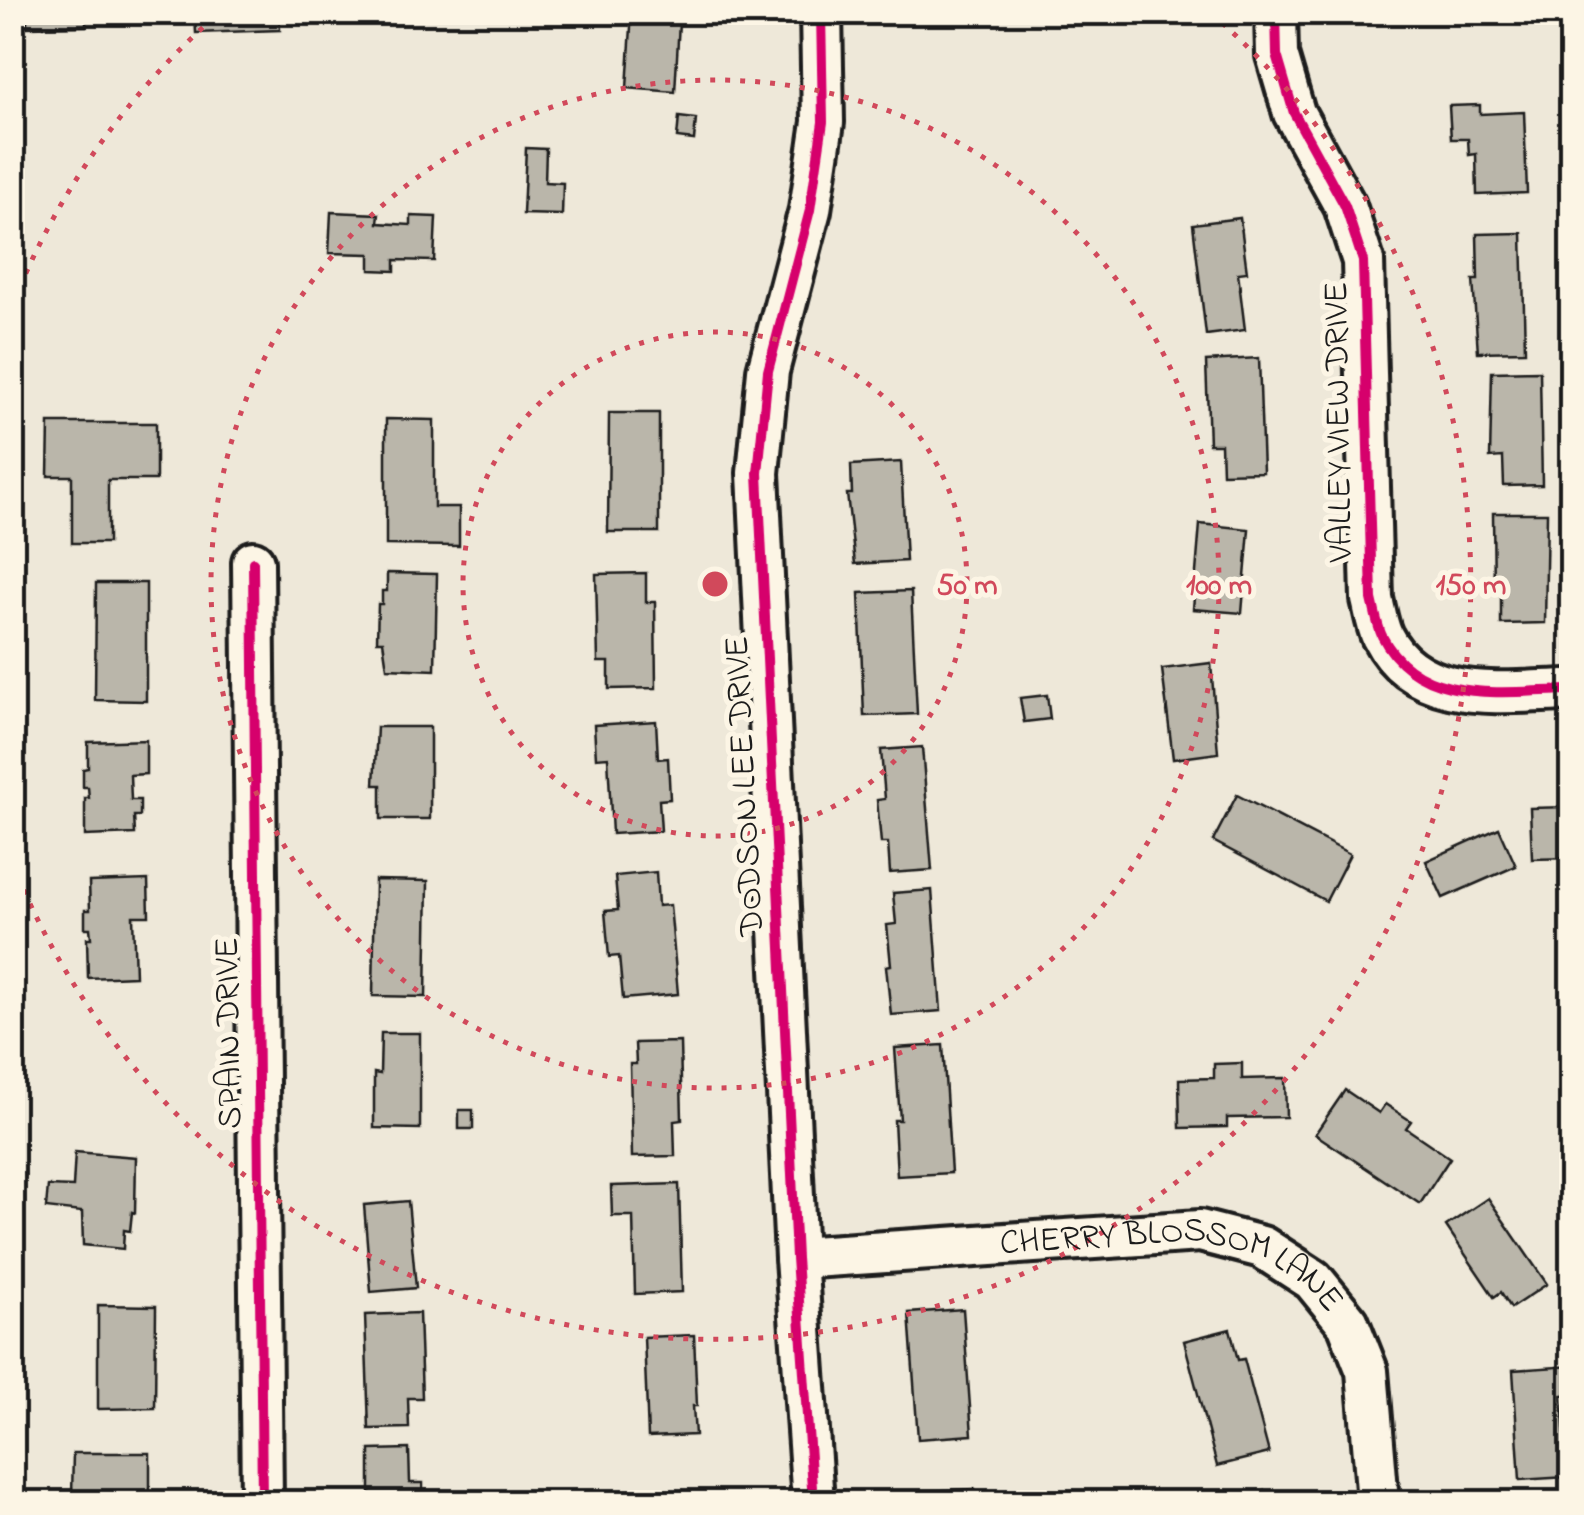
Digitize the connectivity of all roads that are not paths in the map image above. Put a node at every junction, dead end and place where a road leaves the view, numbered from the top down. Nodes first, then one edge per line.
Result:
1 (821, 12) edge
2 (1276, 12) edge
3 (253, 562) dead end
4 (1572, 690) edge
5 (796, 1258) junction
6 (262, 1502) edge
7 (813, 1502) edge
8 (1378, 1502) edge

1 - 5 street, DODSON LEE DRIVE
2 - 4 street, VALLEY VIEW DRIVE
3 - 6 street, SPAIN DRIVE
5 - 7 street, DODSON LEE DRIVE
5 - 8 street, CHERRY BLOSSOM LANE

